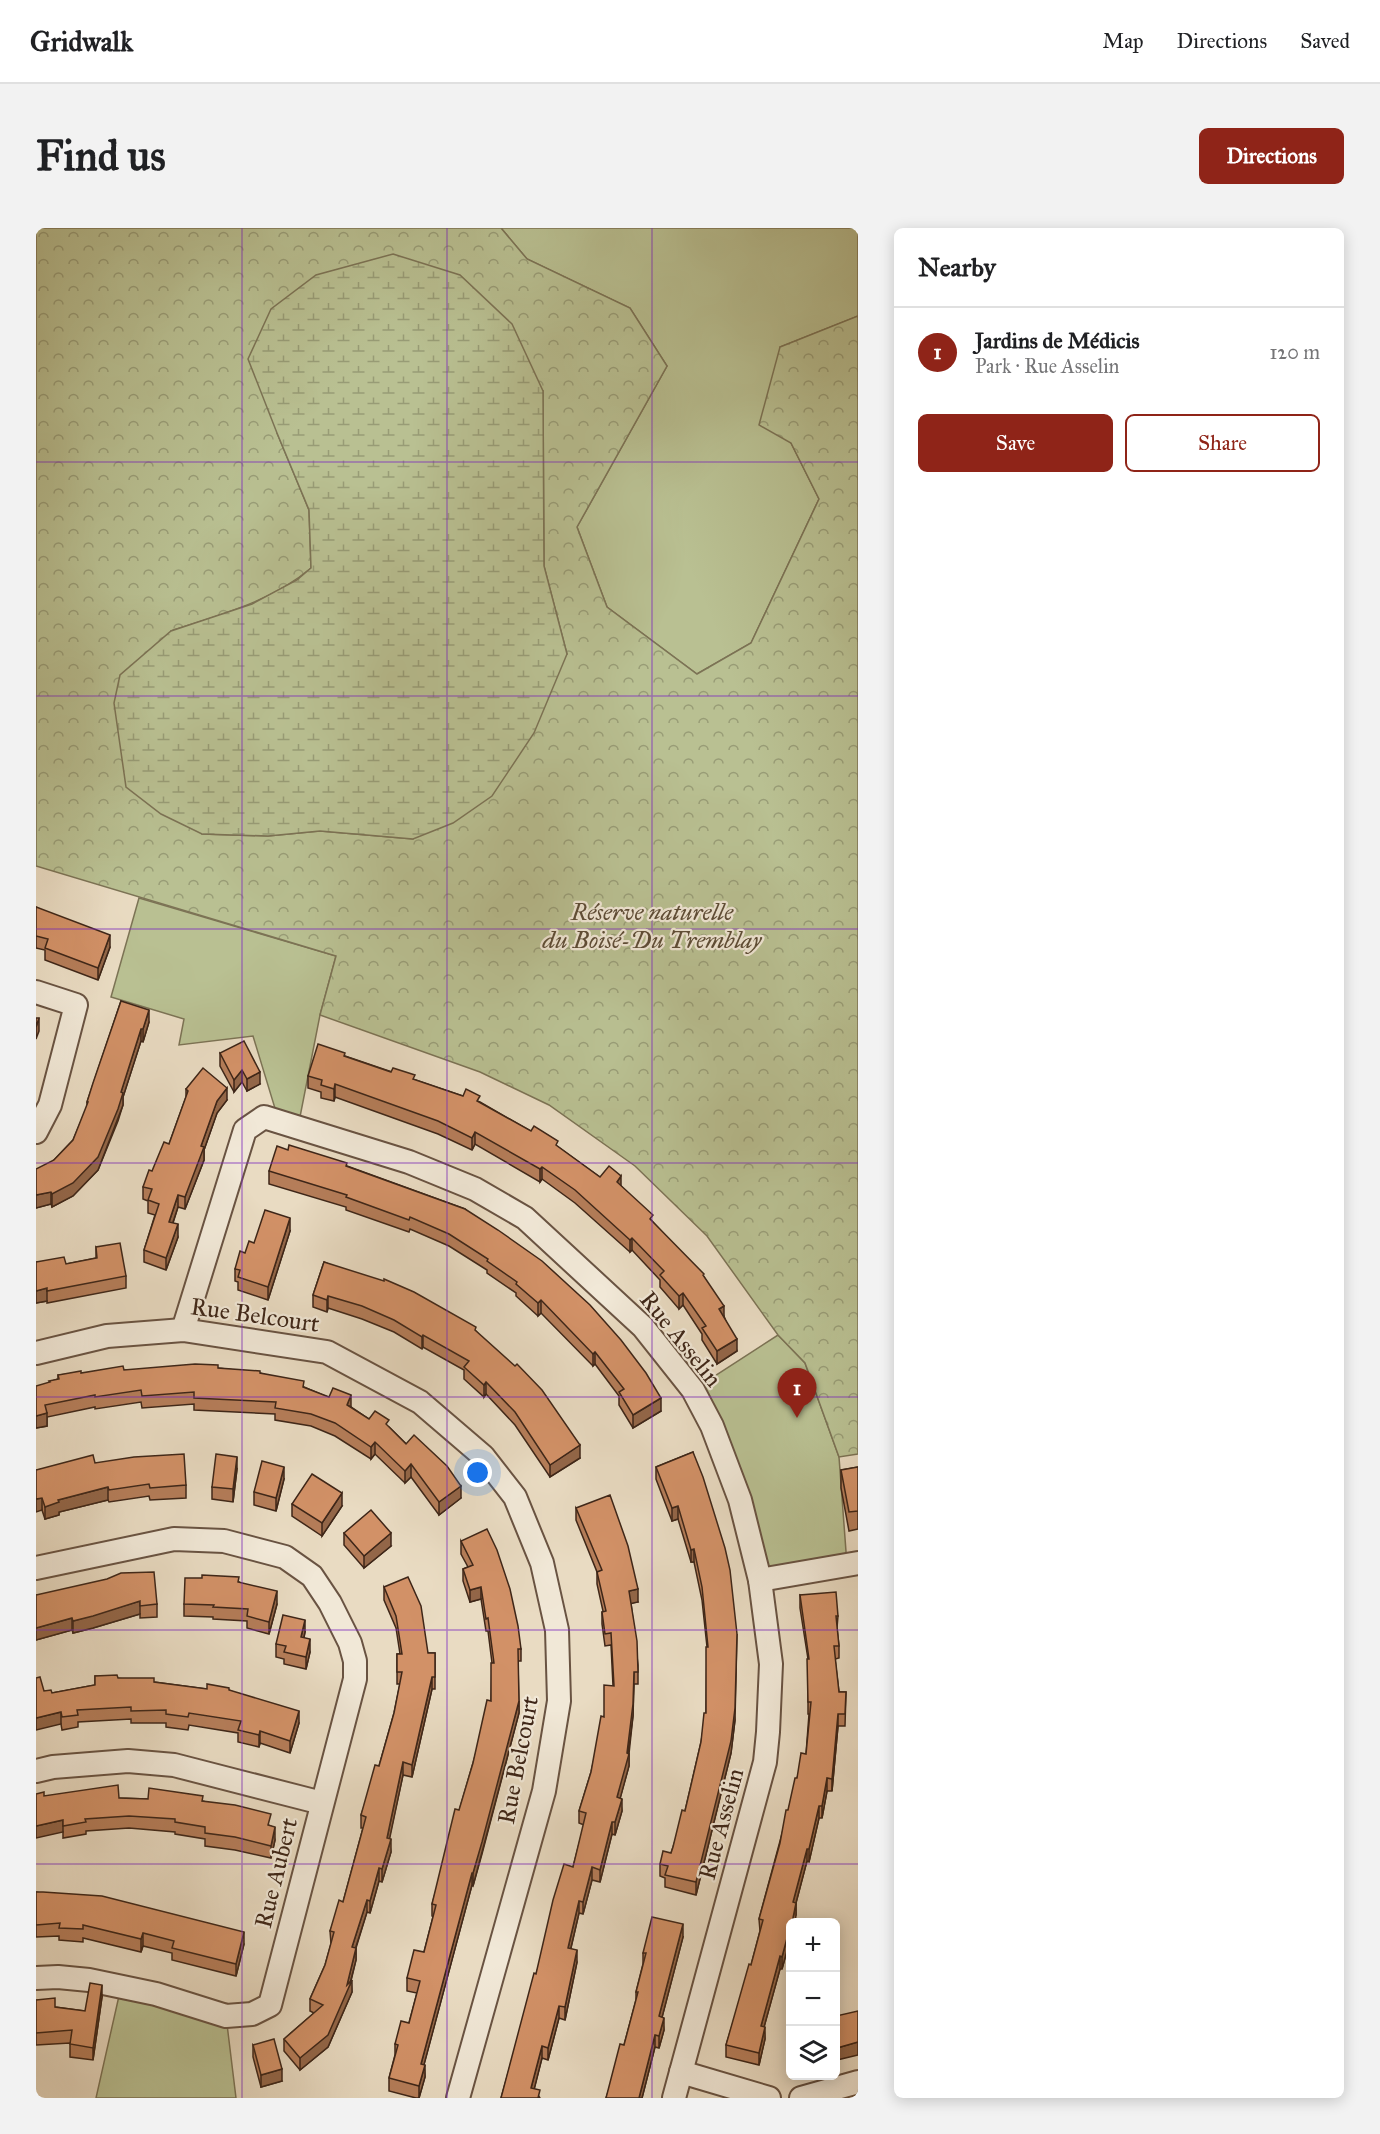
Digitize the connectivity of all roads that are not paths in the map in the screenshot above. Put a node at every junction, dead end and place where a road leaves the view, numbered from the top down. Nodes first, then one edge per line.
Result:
1 (36, 992) edge
2 (36, 1132) edge
3 (183, 1330) junction
4 (36, 1353) edge
5 (858, 1563) edge
6 (36, 1568) edge
7 (759, 1580) junction
8 (36, 1771) edge
9 (322, 1803) junction
10 (36, 1978) edge
11 (681, 2072) junction
12 (858, 2082) edge
13 (458, 2098) edge
14 (674, 2098) edge
15 (769, 2098) edge
16 (801, 2098) edge

1 - 2 street
3 - 4 street, Rue Belcourt
3 - 7 street, Rue Asselin
3 - 13 street, Rue Belcourt
5 - 7 street
6 - 9 street
7 - 11 street, Rue Asselin
8 - 9 street, Rue Aubert
9 - 10 street, Rue Aubert
11 - 14 street, Rue Asselin
11 - 15 street
12 - 16 street

